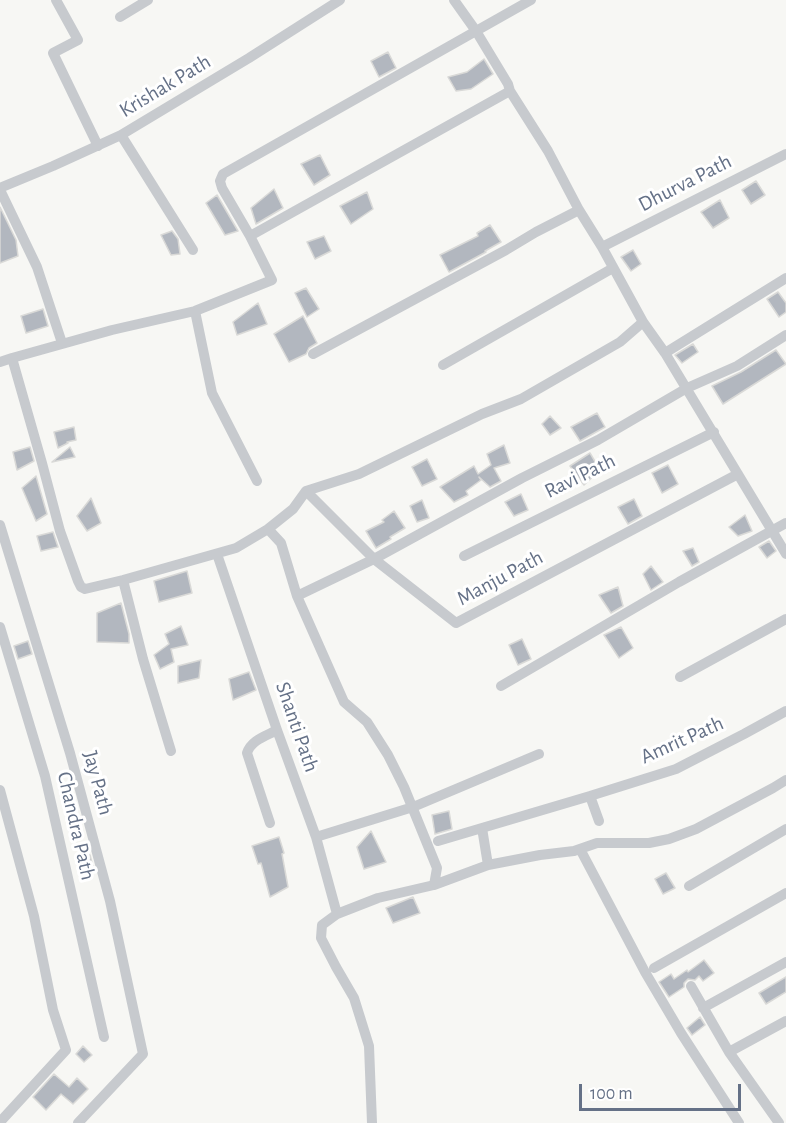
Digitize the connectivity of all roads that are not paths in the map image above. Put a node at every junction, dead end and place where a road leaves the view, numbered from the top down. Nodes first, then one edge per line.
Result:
1 (56, 0) edge
2 (148, 0) edge
3 (340, 0) edge
4 (454, 0) edge
5 (531, 0) edge
6 (120, 17) dead end
7 (476, 31) junction
8 (510, 91) junction
9 (121, 135) junction
10 (98, 146) junction
11 (786, 153) edge
12 (0, 189) edge
13 (579, 210) junction
14 (250, 236) junction
15 (602, 246) junction
16 (193, 250) dead end
17 (613, 268) junction
18 (786, 278) edge
19 (195, 311) junction
20 (643, 322) junction
21 (786, 335) edge
22 (62, 344) junction
23 (665, 352) junction
24 (313, 354) dead end
25 (12, 358) junction
26 (0, 362) edge
27 (443, 365) dead end
28 (687, 388) junction
29 (714, 432) junction
30 (738, 474) junction
31 (257, 481) dead end
32 (306, 491) junction
33 (786, 523) edge
34 (0, 525) edge
35 (268, 529) junction
36 (772, 531) junction
37 (217, 554) junction
38 (786, 554) edge
39 (464, 556) dead end
40 (374, 559) junction
41 (123, 580) junction
42 (297, 596) junction
43 (786, 619) edge
44 (0, 627) edge
45 (680, 677) dead end
46 (501, 686) dead end
47 (786, 711) edge
48 (277, 730) junction
49 (171, 751) dead end
50 (539, 754) dead end
51 (786, 780) edge
52 (0, 790) edge
53 (590, 796) junction
54 (412, 807) junction
55 (599, 820) dead end
56 (270, 823) dead end
57 (482, 828) junction
58 (786, 830) edge
59 (316, 837) junction
60 (438, 841) dead end
61 (580, 849) junction
62 (488, 865) junction
63 (434, 885) junction
64 (689, 886) dead end
65 (786, 893) edge
66 (337, 914) junction
67 (786, 962) edge
68 (654, 968) dead end
69 (691, 986) dead end
70 (703, 1008) junction
71 (786, 1021) edge
72 (104, 1037) dead end
73 (729, 1053) junction
74 (0, 1122) edge
75 (78, 1123) edge
76 (372, 1123) edge
77 (739, 1123) edge
78 (779, 1123) edge

1 - 10 street
2 - 6 street
3 - 9 street, Krishak Path
4 - 7 street
5 - 7 street
7 - 8 street
7 - 14 street
8 - 13 street
8 - 14 street
9 - 10 street, Krishak Path
9 - 16 street
10 - 12 street, Krishak Path
11 - 15 street, Dhurva Path
12 - 22 street
13 - 15 street
13 - 24 street
14 - 19 street
15 - 17 street
17 - 20 street
17 - 27 street
18 - 23 street
19 - 22 street
19 - 31 street
20 - 23 street
20 - 32 street
21 - 28 street
22 - 25 street
23 - 28 street
25 - 26 street
25 - 41 street
28 - 29 street
28 - 40 street
29 - 30 street
29 - 39 street, Ravi Path
30 - 36 street
30 - 40 street, Manju Path
32 - 35 street
32 - 40 street, Manju Path
33 - 36 street
34 - 75 street, Jay Path
35 - 37 street
35 - 42 street
36 - 38 street
36 - 46 street
37 - 41 street
37 - 48 street, Shanti Path
40 - 42 street
41 - 49 street
42 - 54 street
43 - 45 street
44 - 72 street, Chandra Path
47 - 53 street, Amrit Path
48 - 56 street
48 - 59 street, Shanti Path
50 - 54 street
51 - 61 street
52 - 74 street
53 - 55 street
53 - 57 street, Amrit Path
54 - 59 street
54 - 63 street
57 - 60 street, Amrit Path
57 - 62 street
58 - 64 street
59 - 66 street, Shanti Path
61 - 62 street
61 - 77 street
62 - 63 street
63 - 66 street
65 - 68 street
66 - 76 street
67 - 70 street
69 - 70 street
70 - 73 street
71 - 73 street
73 - 78 street

